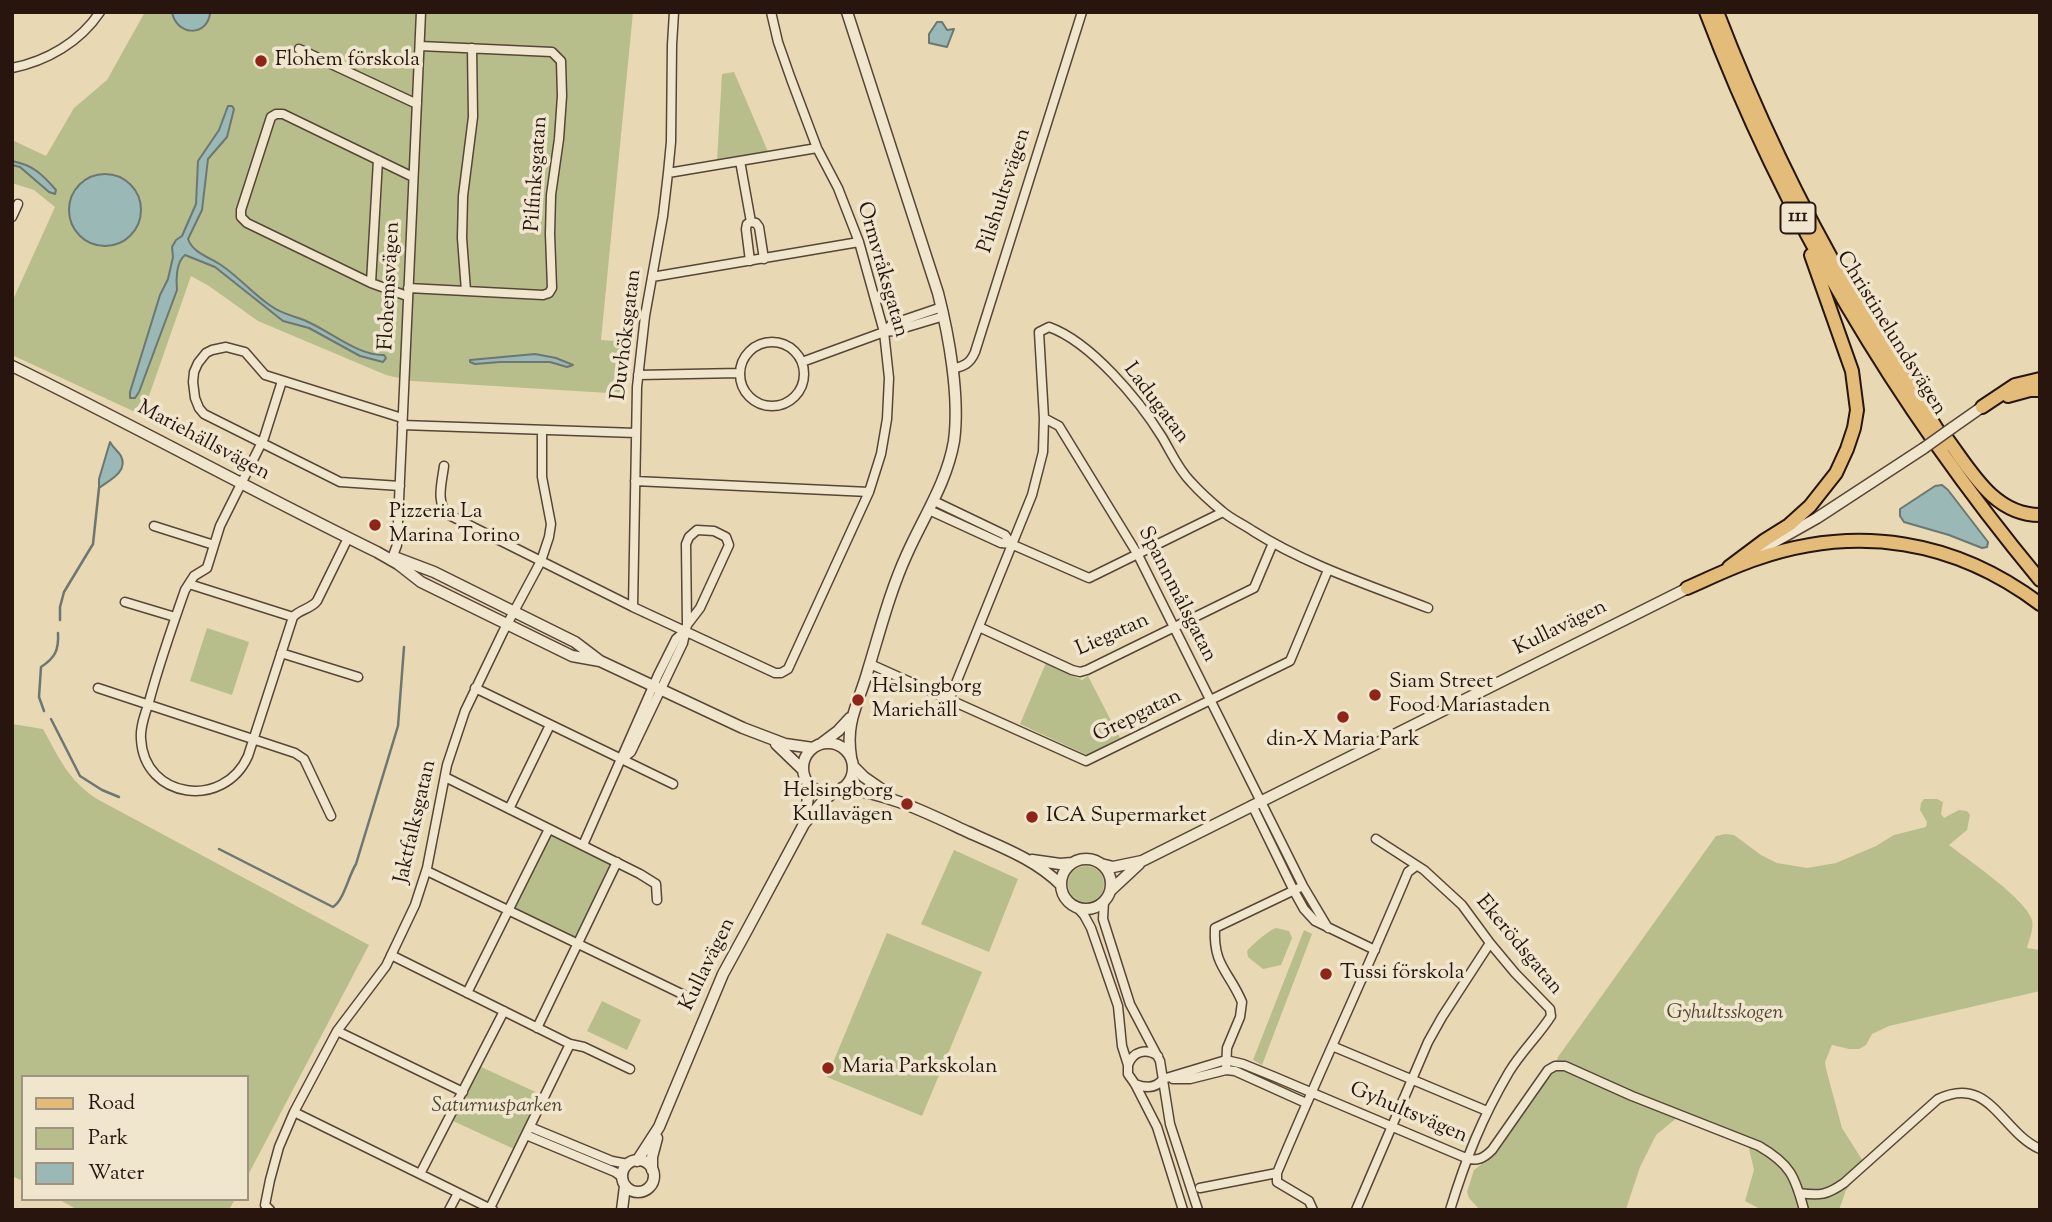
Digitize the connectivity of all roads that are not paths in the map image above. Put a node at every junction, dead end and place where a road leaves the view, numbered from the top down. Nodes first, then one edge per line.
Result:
1 (100, 12) edge
2 (421, 12) edge
3 (674, 12) edge
4 (771, 12) edge
5 (847, 12) edge
6 (1082, 12) edge
7 (1706, 12) edge
8 (1717, 12) edge
9 (420, 46) junction
10 (472, 48) junction
11 (299, 49) dead end
12 (12, 68) edge
13 (417, 104) junction
14 (817, 148) junction
15 (378, 160) junction
16 (740, 161) junction
17 (668, 173) junction
18 (413, 177) junction
19 (18, 204) dead end
20 (1791, 206) junction
21 (12, 217) edge
22 (751, 222) junction
23 (859, 242) junction
24 (764, 259) junction
25 (750, 261) junction
26 (652, 277) junction
27 (371, 284) junction
28 (466, 291) junction
29 (408, 292) junction
30 (943, 312) junction
31 (884, 331) junction
32 (802, 362) junction
33 (12, 366) edge
34 (952, 369) junction
35 (739, 373) junction
36 (638, 375) junction
37 (2040, 379) edge
38 (282, 381) junction
39 (2040, 390) edge
40 (1922, 404) junction
41 (1982, 407) junction
42 (1044, 418) junction
43 (402, 422) junction
44 (542, 430) junction
45 (636, 433) junction
46 (262, 444) junction
47 (444, 466) dead end
48 (635, 481) junction
49 (242, 485) junction
50 (400, 486) junction
51 (869, 492) junction
52 (932, 506) junction
53 (1223, 512) junction
54 (2040, 515) edge
55 (154, 526) dead end
56 (348, 538) junction
57 (1273, 543) junction
58 (1012, 544) junction
59 (214, 545) junction
60 (1138, 555) junction
61 (392, 559) junction
62 (541, 561) junction
63 (2040, 567) edge
64 (1729, 568) junction
65 (1328, 570) junction
66 (2040, 580) edge
67 (189, 584) junction
68 (1687, 588) junction
69 (125, 602) dead end
70 (2040, 604) edge
71 (633, 607) junction
72 (1428, 608) dead end
73 (513, 612) junction
74 (175, 617) junction
75 (293, 617) junction
76 (507, 624) junction
77 (979, 627) junction
78 (1174, 627) junction
79 (686, 628) junction
80 (281, 653) junction
81 (600, 662) junction
82 (870, 664) junction
83 (358, 677) dead end
84 (98, 688) dead end
85 (475, 688) junction
86 (657, 688) junction
87 (950, 698) junction
88 (1210, 701) junction
89 (148, 705) junction
90 (851, 718) junction
91 (550, 724) junction
92 (253, 740) junction
93 (770, 740) junction
94 (817, 746) junction
95 (622, 759) junction
96 (852, 762) junction
97 (803, 770) junction
98 (445, 777) junction
99 (673, 784) dead end
100 (810, 785) junction
101 (838, 790) junction
102 (896, 799) junction
103 (1256, 803) junction
104 (509, 809) junction
105 (331, 816) dead end
106 (804, 824) junction
107 (549, 829) junction
108 (1376, 839) dead end
109 (583, 845) junction
110 (1028, 859) junction
111 (1142, 861) junction
112 (617, 862) junction
113 (1073, 863) junction
114 (1101, 864) junction
115 (1416, 866) junction
116 (426, 871) junction
117 (1061, 886) junction
118 (1303, 887) junction
119 (1110, 891) junction
120 (1294, 891) junction
121 (656, 900) dead end
122 (1104, 901) junction
123 (1076, 906) junction
124 (508, 910) junction
125 (1328, 928) junction
126 (1490, 943) junction
127 (578, 944) junction
128 (1376, 950) junction
129 (391, 955) junction
130 (467, 993) junction
131 (684, 995) dead end
132 (504, 1011) junction
133 (537, 1028) junction
134 (337, 1031) junction
135 (570, 1044) junction
136 (1332, 1046) junction
137 (1158, 1056) junction
138 (1226, 1060) junction
139 (1128, 1065) junction
140 (630, 1069) dead end
141 (1226, 1070) junction
142 (1163, 1079) junction
143 (1411, 1079) junction
144 (1135, 1084) junction
145 (463, 1091) junction
146 (1311, 1092) junction
147 (1306, 1103) junction
148 (1487, 1111) junction
149 (294, 1112) junction
150 (1391, 1125) junction
151 (659, 1127) junction
152 (528, 1131) junction
153 (2040, 1149) edge
154 (1466, 1158) junction
155 (632, 1163) junction
156 (652, 1170) junction
157 (1277, 1173) junction
158 (420, 1174) junction
159 (624, 1182) junction
160 (1200, 1188) dead end
161 (458, 1192) junction
162 (641, 1192) junction
163 (1799, 1193) junction
164 (268, 1208) edge
165 (492, 1209) edge
166 (449, 1210) edge
167 (622, 1210) edge
168 (628, 1210) edge
169 (1183, 1210) edge
170 (1198, 1210) edge
171 (1313, 1210) edge
172 (1356, 1210) edge
173 (1450, 1210) edge
174 (1804, 1210) edge

1 - 12 street
2 - 9 street, Flohemsvägen
3 - 17 street, Duvhöksgatan
4 - 14 street, Ormvråksgatan
5 - 30 street
6 - 34 street, Pilshultsvägen
7 - 20 main road, Christinelundsvägen / 111
8 - 40 main road, Christinelundsvägen / 111
9 - 10 street, Pilfinksgatan
9 - 13 street, Flohemsvägen
10 - 28 street
10 - 28 street, Pilfinksgatan
11 - 13 street
13 - 18 street, Flohemsvägen
14 - 16 street
14 - 23 street, Ormvråksgatan
15 - 18 street
15 - 27 street
15 - 27 street, Pilfinksgatan
16 - 17 street
16 - 22 street
17 - 26 street, Duvhöksgatan
18 - 29 street, Flohemsvägen
19 - 21 street
20 - 64 main road
20 - 66 main road, Christinelundsvägen / 111
22 - 24 street
22 - 25 street
23 - 24 street
23 - 31 street, Ormvråksgatan
24 - 25 street
25 - 26 street
26 - 36 street, Duvhöksgatan
27 - 29 street, Pilfinksgatan
28 - 29 street, Pilfinksgatan
29 - 43 street, Flohemsvägen
30 - 31 street
30 - 34 street
31 - 32 street
31 - 51 street, Ormvråksgatan
32 - 35 street
32 - 35 street
33 - 49 street, Mariehällsvägen
34 - 52 street
35 - 36 street
36 - 45 street, Duvhöksgatan
37 - 41 main road
38 - 43 street
38 - 46 street
38 - 46 street
39 - 41 main road
40 - 54 main road
40 - 63 main road, Christinelundsvägen / 111
41 - 64 street, Kullavägen, bridge
42 - 53 street, Ladugatan
42 - 58 street, Ladugatan
42 - 60 street, Spannmålsgatan
43 - 44 street
43 - 50 street, Flohemsvägen
44 - 45 street
44 - 62 street, Jaktfalksgatan
45 - 48 street, Duvhöksgatan
46 - 49 street
46 - 50 street
47 - 62 street
48 - 51 street
48 - 71 street, Duvhöksgatan
49 - 56 street, Mariehällsvägen
49 - 59 street
50 - 61 street, Flohemsvägen
51 - 79 street, Ormvråksgatan
52 - 58 street
52 - 82 street
53 - 57 street, Ladugatan
53 - 60 street
55 - 59 street
56 - 61 street, Mariehällsvägen
56 - 75 street
57 - 65 street, Ladugatan
57 - 78 street, Liegatan
58 - 60 street
58 - 77 street, Ladugatan
59 - 67 street
60 - 78 street, Spannmålsgatan
61 - 73 street, Mariehällsvägen
61 - 76 street, Mariehällsvägen
62 - 71 street
62 - 73 street, Jaktfalksgatan
64 - 68 street, Kullavägen
65 - 72 street, Ladugatan
65 - 88 street, Grepgatan
67 - 74 street
67 - 75 street
68 - 70 main road
68 - 103 street, Kullavägen
69 - 74 street
71 - 79 street
73 - 76 street, Jaktfalksgatan
73 - 81 street, Mariehällsvägen
74 - 89 street
75 - 80 street
76 - 81 street, Mariehällsvägen
76 - 85 street, Jaktfalksgatan
77 - 78 street, Liegatan
77 - 87 street, Ladugatan
78 - 88 street, Spannmålsgatan
79 - 79 street
79 - 86 street
80 - 83 street
80 - 92 street
81 - 86 street, Mariehällsvägen
82 - 87 street, Grepgatan
82 - 90 street
84 - 89 street
85 - 91 street
85 - 98 street, Jaktfalksgatan
86 - 93 street, Mariehällsvägen
86 - 95 street
87 - 88 street, Grepgatan
88 - 103 street, Spannmålsgatan
89 - 92 street
89 - 92 street
90 - 94 street
90 - 96 street
91 - 95 street
91 - 104 street
92 - 105 street
93 - 94 street, Mariehällsvägen
93 - 97 street, Mariehällsvägen
94 - 96 street
94 - 97 street
95 - 99 street
95 - 109 street
96 - 101 street
96 - 102 street, Kullavägen
97 - 100 street
98 - 104 street
98 - 116 street, Jaktfalksgatan
100 - 101 street
100 - 106 street, Kullavägen
101 - 102 street, Kullavägen
101 - 106 street, Kullavägen
102 - 110 street, Kullavägen
103 - 111 street, Kullavägen
103 - 118 street
103 - 120 street
104 - 107 street
106 - 151 street, Kullavägen
107 - 109 street
107 - 124 street
108 - 115 street, Ekerödsgatan
109 - 112 street
110 - 113 street, Kullavägen
110 - 117 street, Kullavägen
111 - 114 street, Kullavägen
111 - 119 street, Kullavägen
112 - 121 street
112 - 127 street
113 - 114 street, Kullavägen
113 - 117 street
114 - 119 street
115 - 126 street, Ekerödsgatan
115 - 128 street
116 - 124 street
116 - 129 street, Jaktfalksgatan
117 - 123 street, Kullavägen
118 - 120 street
118 - 125 street
119 - 122 street, Kullavägen
120 - 125 street
120 - 138 street
122 - 123 street
122 - 137 street
123 - 139 street
124 - 127 street
124 - 130 street
125 - 128 street
126 - 143 street
126 - 148 street, Ekerödsgatan
127 - 131 street
127 - 133 street
128 - 136 street
129 - 130 street
129 - 134 street, Jaktfalksgatan
130 - 132 street
132 - 133 street
132 - 145 street
133 - 135 street
134 - 145 street
134 - 149 street, Jaktfalksgatan
135 - 140 street
135 - 152 street
136 - 143 street
136 - 146 street
137 - 139 street
137 - 142 street
138 - 141 street
138 - 142 street
138 - 146 street, Gyhultsvägen
139 - 144 street
141 - 142 street
141 - 147 street
142 - 144 street
142 - 170 street
143 - 148 street
143 - 150 street
144 - 169 street
145 - 158 street
146 - 147 street
146 - 150 street, Gyhultsvägen
147 - 157 street
148 - 154 street, Ekerödsgatan
149 - 158 street
149 - 164 street, Jaktfalksgatan
150 - 154 street, Gyhultsvägen
150 - 172 street
151 - 155 street, Kullavägen
151 - 156 street, Kullavägen
152 - 155 street
152 - 159 street
152 - 165 street
153 - 163 street
154 - 163 street, Gyhultsvägen
154 - 173 street, Ekerödsgatan
155 - 156 street
155 - 159 street, Kullavägen
156 - 162 street, Kullavägen
157 - 160 street
157 - 171 street
158 - 161 street
159 - 162 street
159 - 167 street, Kullavägen
161 - 165 street
161 - 166 street
162 - 168 street, Kullavägen
163 - 174 street, Gyhultsvägen

